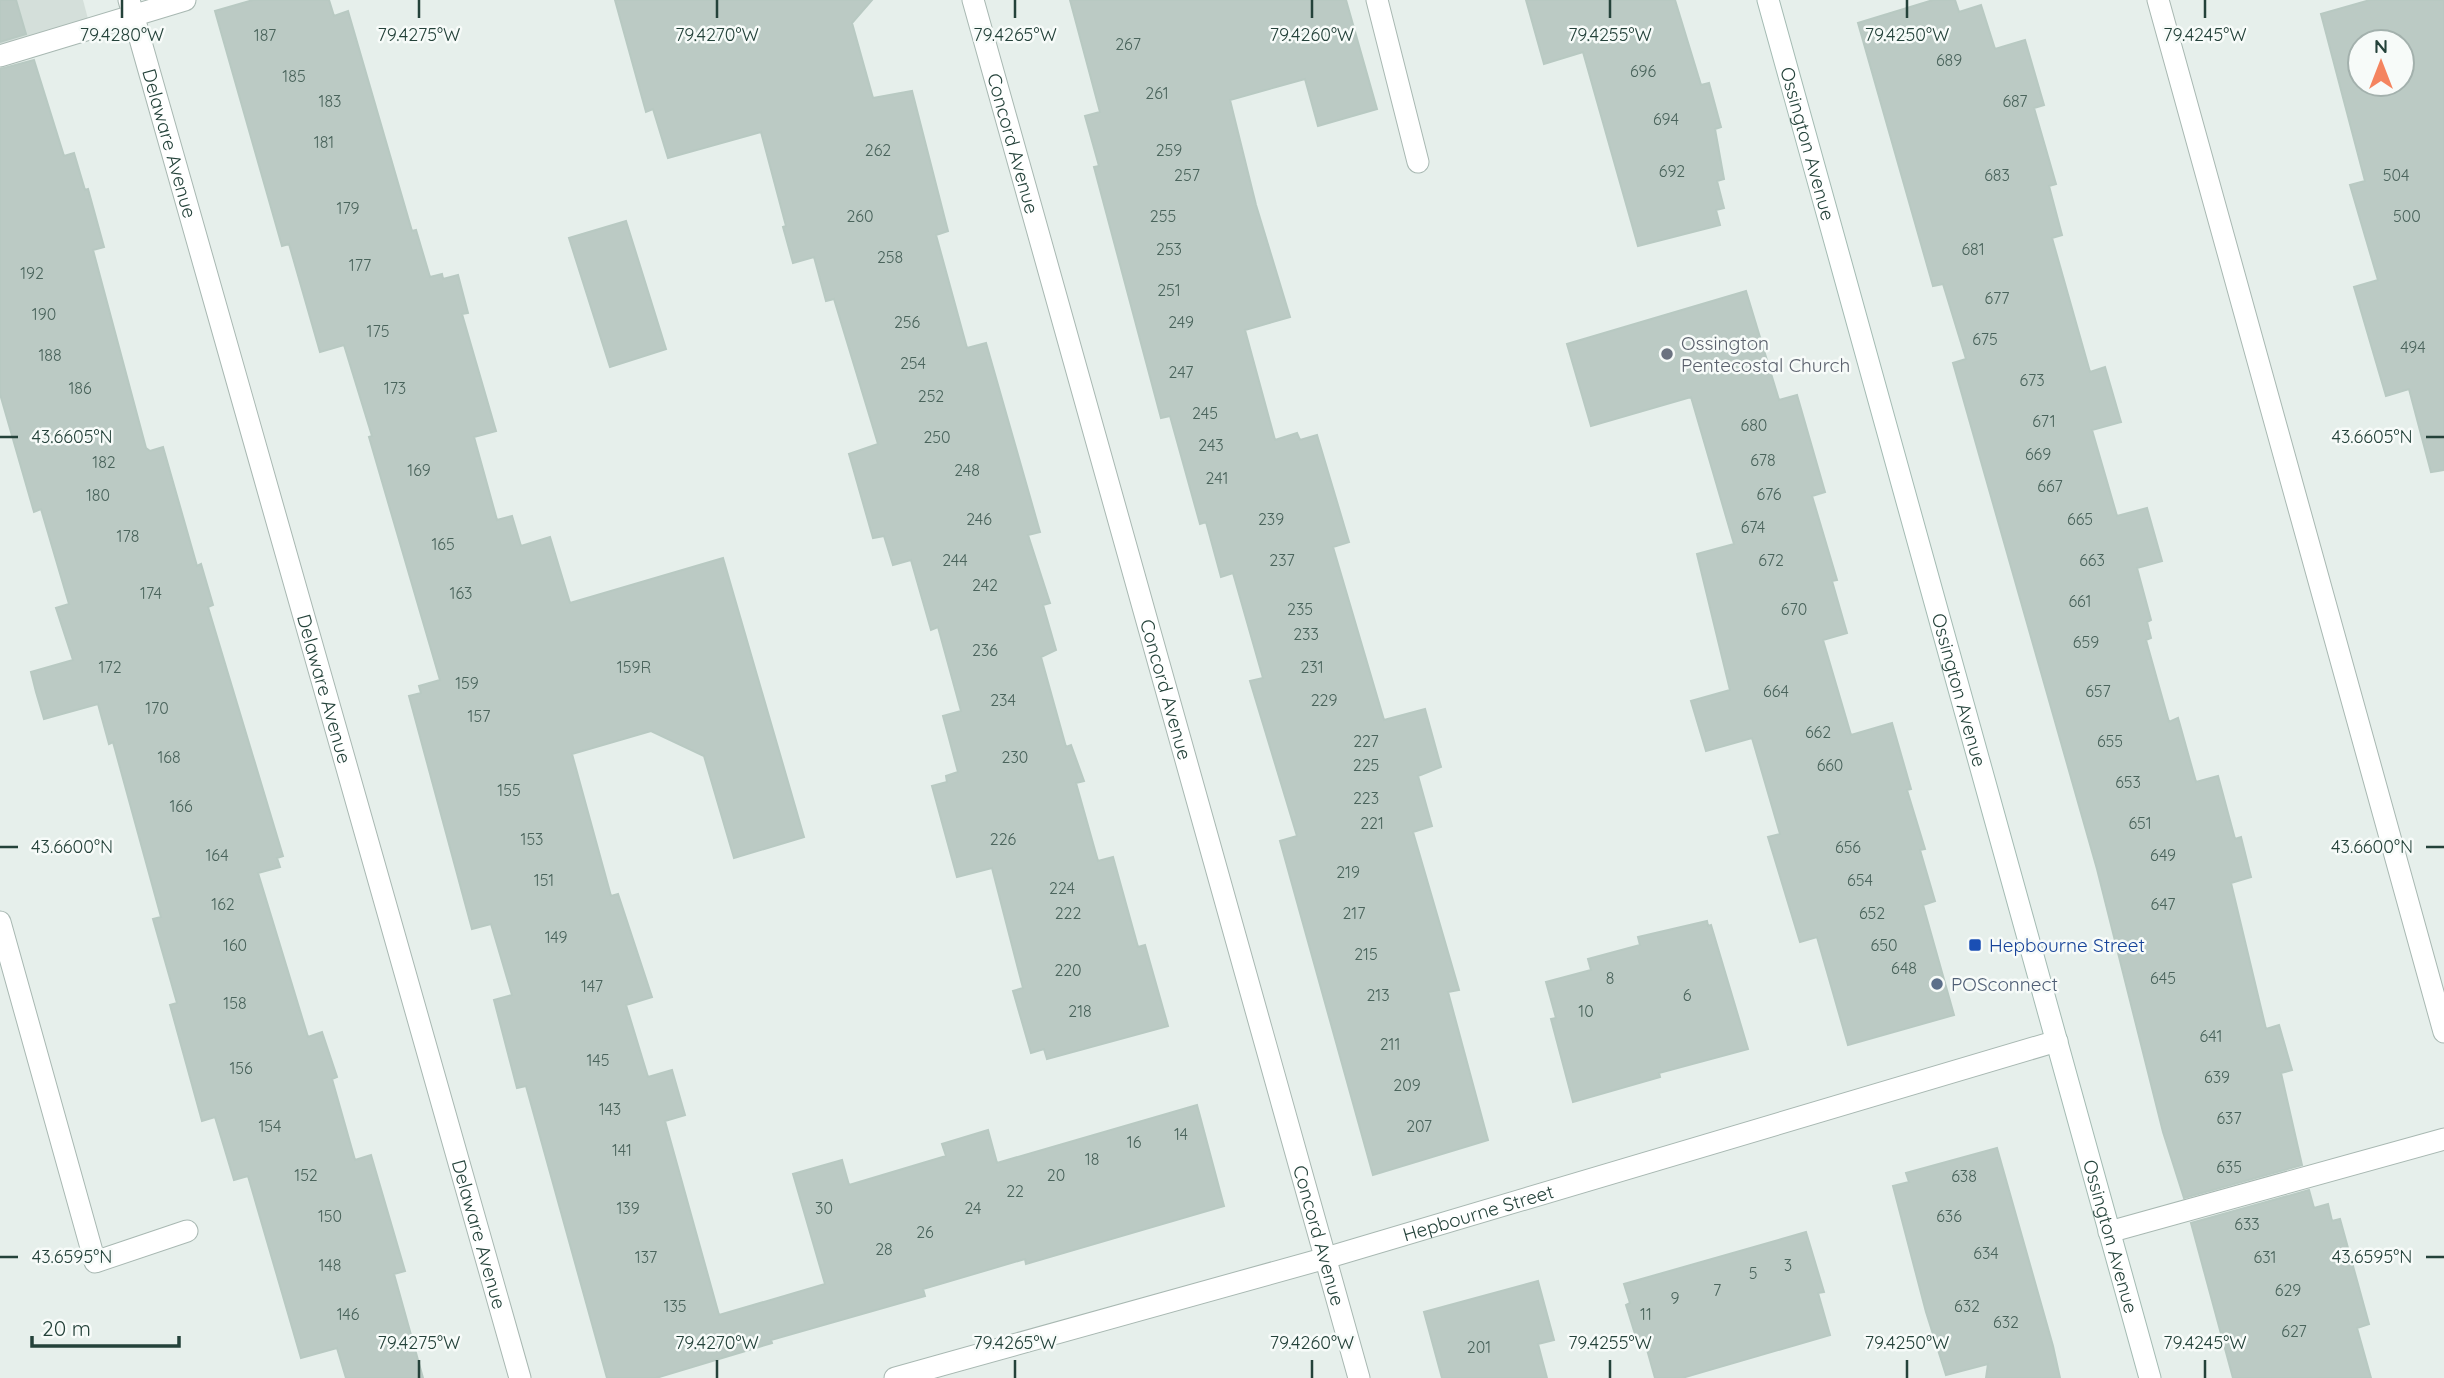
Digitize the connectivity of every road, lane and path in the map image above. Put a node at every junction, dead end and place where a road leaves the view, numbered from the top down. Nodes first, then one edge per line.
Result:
1 (185, 0) edge
2 (973, 0) edge
3 (1377, 0) edge
4 (1768, 0) edge
5 (2158, 0) edge
6 (132, 8) edge
7 (0, 56) edge
8 (1418, 162) dead end
9 (0, 922) edge
10 (2444, 1032) edge
11 (2057, 1041) junction
12 (2444, 1139) edge
13 (187, 1231) dead end
14 (2109, 1232) junction
15 (1326, 1258) junction
16 (520, 1378) edge
17 (895, 1378) edge
18 (1359, 1378) edge
19 (2150, 1378) edge

1 - 6 street
2 - 15 street, Concord Avenue
3 - 8 street
4 - 11 street, Ossington Avenue
5 - 10 street
6 - 7 street
6 - 16 street, Delaware Avenue
9 - 13 street
11 - 14 street, Ossington Avenue
11 - 15 street, Hepbourne Street
12 - 14 street
14 - 19 street, Ossington Avenue
15 - 17 street, Hepbourne Street
15 - 18 street, Concord Avenue

